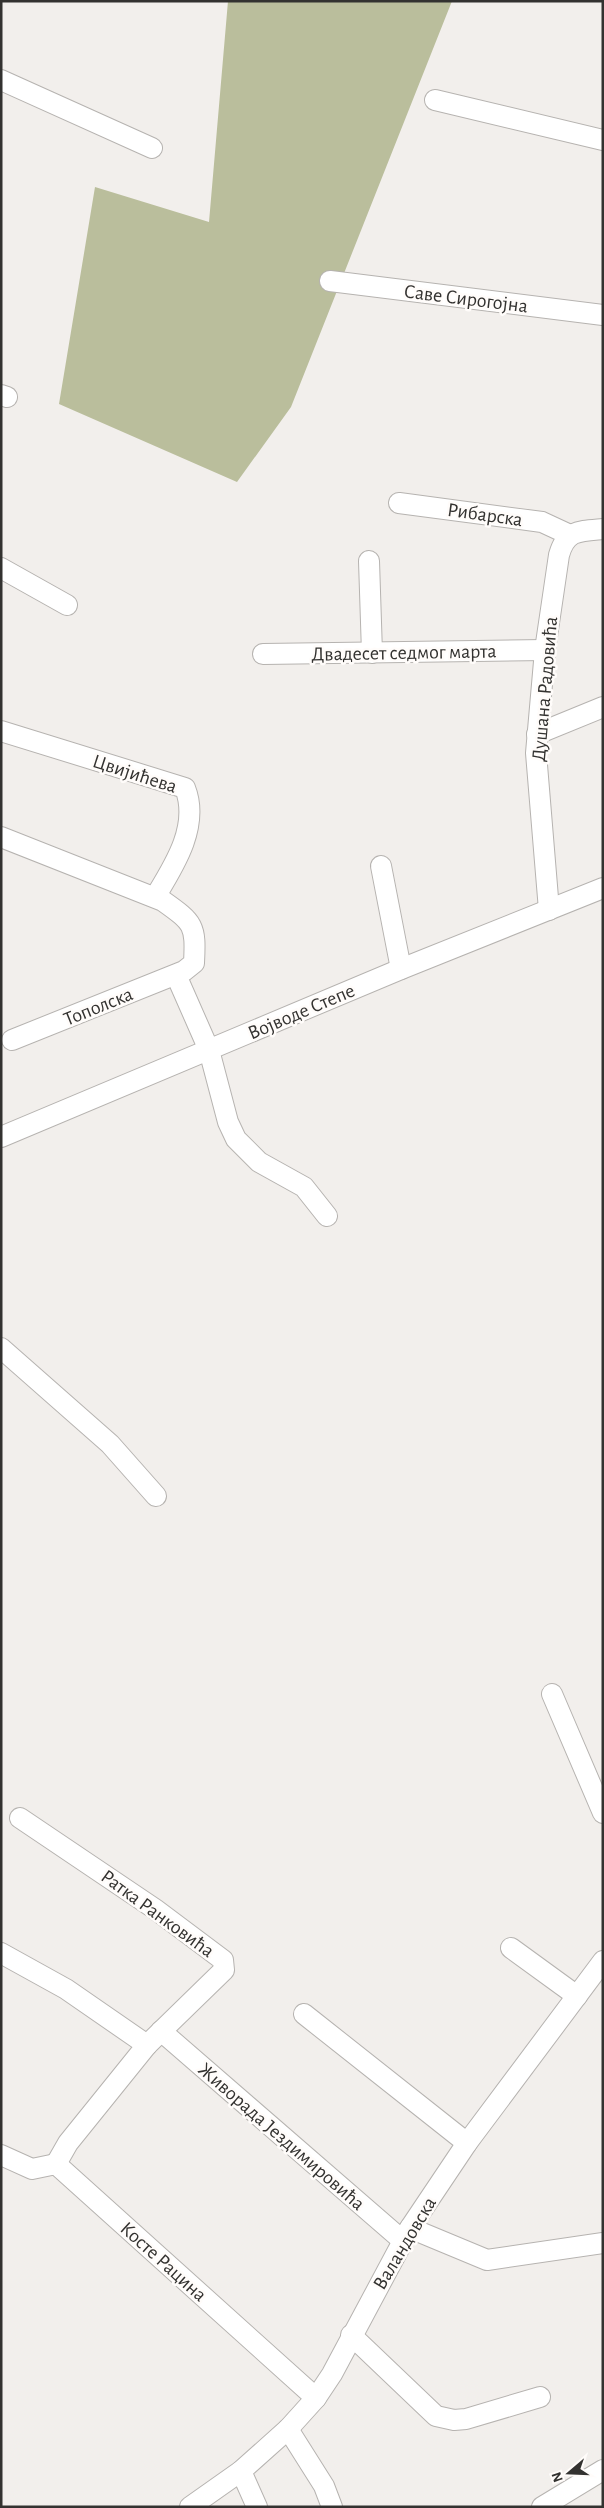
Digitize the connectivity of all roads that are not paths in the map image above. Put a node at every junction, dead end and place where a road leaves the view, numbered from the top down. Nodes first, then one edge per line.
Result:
1 (1, 80) edge
2 (434, 100) dead end
3 (603, 140) edge
4 (152, 148) dead end
5 (330, 280) dead end
6 (603, 314) edge
7 (399, 503) dead end
8 (603, 529) edge
9 (570, 534) junction
10 (368, 561) dead end
11 (1, 568) edge
12 (68, 605) dead end
13 (545, 650) junction
14 (372, 653) junction
15 (263, 654) dead end
16 (603, 706) edge
17 (2, 734) edge
18 (537, 734) junction
19 (1, 837) edge
20 (380, 866) dead end
21 (603, 888) edge
22 (155, 897) junction
23 (549, 910) junction
24 (401, 969) junction
25 (180, 973) junction
26 (12, 1040) dead end
27 (208, 1050) junction
28 (1, 1137) edge
29 (327, 1216) dead end
30 (1, 1348) edge
31 (156, 1496) dead end
32 (552, 1694) dead end
33 (603, 1814) edge
34 (20, 1818) dead end
35 (511, 1948) dead end
36 (1, 1953) edge
37 (603, 1960) edge
38 (577, 1996) junction
39 (304, 2014) dead end
40 (162, 2031) junction
41 (147, 2045) junction
42 (467, 2143) junction
43 (1, 2154) edge
44 (56, 2164) junction
45 (406, 2234) junction
46 (603, 2243) edge
47 (351, 2335) junction
48 (540, 2397) dead end
49 (316, 2398) junction
50 (288, 2429) junction
51 (603, 2470) edge
52 (241, 2471) junction
53 (190, 2507) edge
54 (257, 2507) edge
55 (332, 2507) edge
56 (542, 2507) edge

1 - 4 street
2 - 3 street
5 - 6 street, Саве Сирогојна
7 - 9 street, Рибарска
8 - 9 street
9 - 13 street, Душана Радовића
10 - 14 street
11 - 12 street
13 - 14 street, Двадесет седмог марта
13 - 18 street, Душана Радовића
14 - 15 street, Двадесет седмог марта
16 - 18 street
17 - 22 street, Цвијићева
18 - 23 street, Душана Радовића
19 - 22 street
20 - 24 street
21 - 23 street, Војводе Степе
22 - 25 street
23 - 24 street, Војводе Степе
24 - 27 street, Војводе Степе
25 - 26 street, Тополска
25 - 27 street
27 - 28 street, Војводе Степе
27 - 29 street
30 - 31 street
32 - 33 street
34 - 40 street, Ратка Ранковића
35 - 38 street
36 - 41 street
37 - 38 street, Валандовска
38 - 42 street, Валандовска
39 - 42 street
40 - 41 street, Ратка Ранковића
40 - 45 street, Живорада Јездимировића
41 - 44 street, Ратка Ранковића
42 - 45 street, Валандовска
43 - 44 street
44 - 49 street, Косте Рацина
45 - 46 street, Живорада Јездимировића
45 - 47 street, Валандовска
47 - 48 street
47 - 49 street, Валандовска
49 - 50 street, Валандовска
50 - 52 street, Валандовска
50 - 55 street
51 - 56 street
52 - 53 street, Валандовска
52 - 54 street

